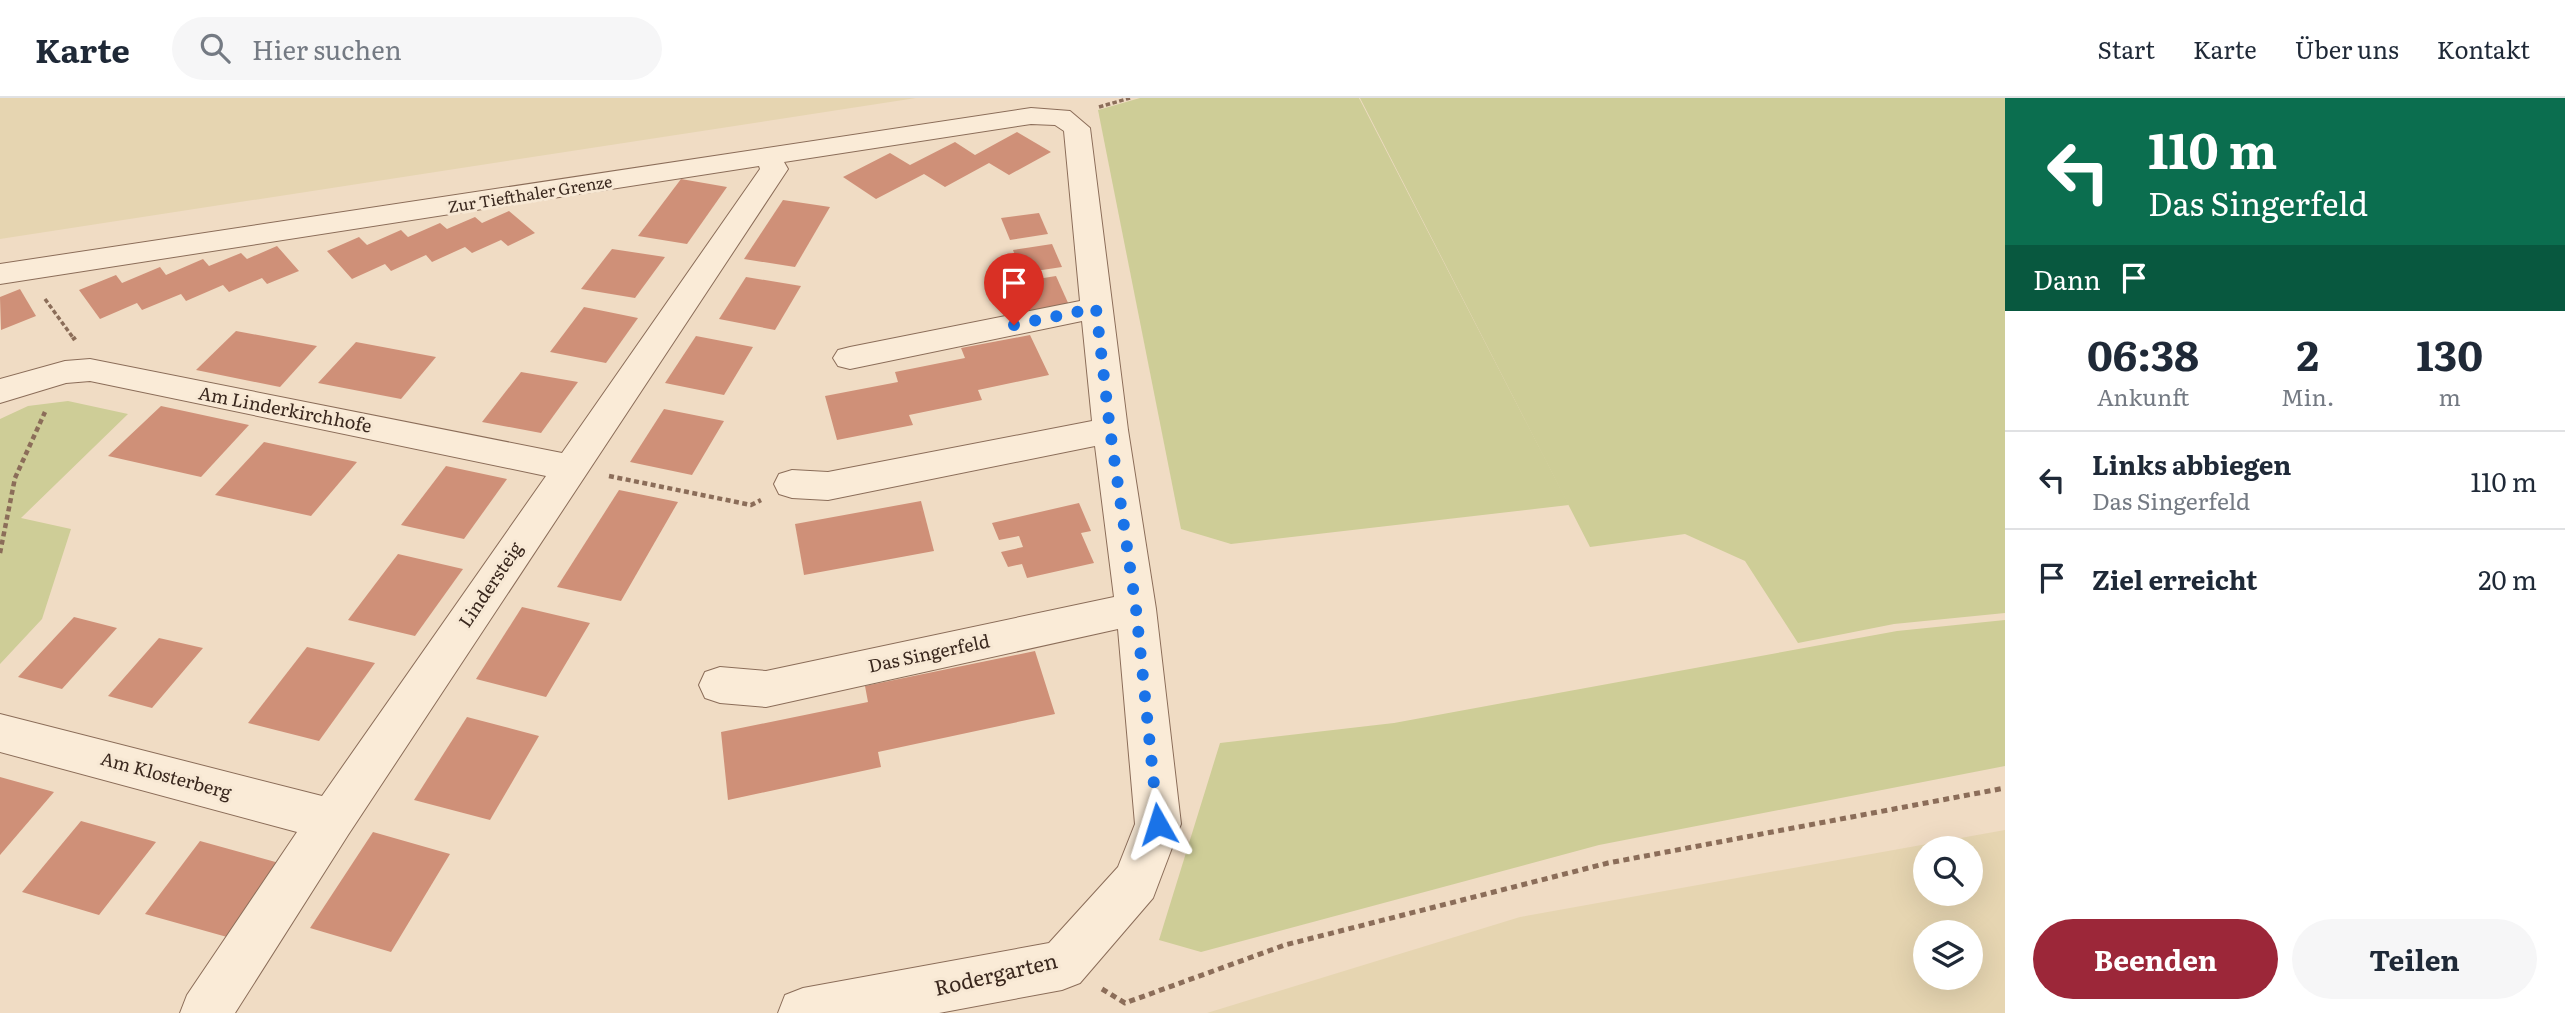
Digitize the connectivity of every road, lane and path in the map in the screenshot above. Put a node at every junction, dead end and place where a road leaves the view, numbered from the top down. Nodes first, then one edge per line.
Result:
1 (768, 158) junction
2 (0, 274) edge
3 (1096, 308) junction
4 (850, 358) dead end
5 (0, 391) edge
6 (1110, 430) junction
7 (571, 468) junction
8 (792, 484) joint
9 (1136, 609) junction
10 (720, 685) dead end
11 (0, 733) edge
12 (2005, 788) edge
13 (332, 820) junction
14 (1062, 965) junction
15 (985, 997) edge
16 (205, 1013) edge
17 (803, 1013) edge

1 - 2 street, Zur Tiefthaler Grenze
1 - 3 street, Zur Tiefthaler Grenze
1 - 7 street, Lindersteig
3 - 4 street
3 - 6 street
5 - 7 street, Am Linderkirchhofe
6 - 8 street
6 - 9 street
7 - 8 path
7 - 13 street, Lindersteig
9 - 10 street, Das Singerfeld
9 - 14 street, Rodergarten
11 - 13 street, Am Klosterberg
12 - 14 path
13 - 16 street, Lindersteig
14 - 15 street, Rodergarten
15 - 17 street, Rodergarten

